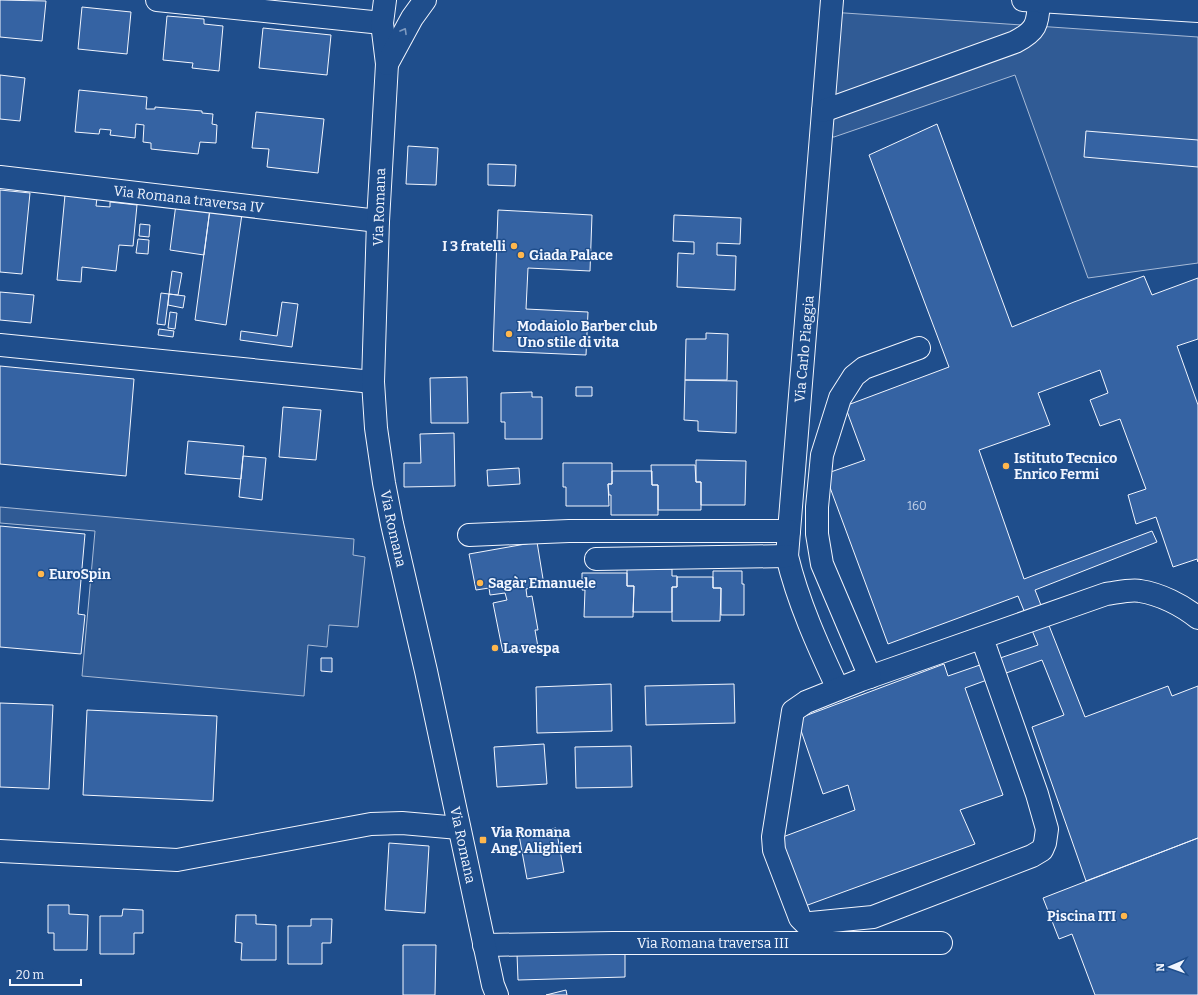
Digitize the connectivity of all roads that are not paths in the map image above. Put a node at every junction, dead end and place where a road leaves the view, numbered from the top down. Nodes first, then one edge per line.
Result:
1 (157, 0) edge
2 (385, 0) edge
3 (425, 0) edge
4 (832, 0) edge
5 (1031, 1) edge
6 (1198, 11) edge
7 (382, 23) junction
8 (387, 64) junction
9 (822, 111) junction
10 (0, 177) edge
11 (378, 221) junction
12 (0, 345) edge
13 (919, 348) dead end
14 (373, 382) junction
15 (789, 532) junction
16 (469, 535) dead end
17 (787, 556) junction
18 (596, 559) dead end
19 (1198, 618) edge
20 (982, 638) junction
21 (870, 677) junction
22 (838, 689) junction
23 (459, 828) junction
24 (0, 851) edge
25 (941, 943) dead end
26 (484, 945) junction
27 (494, 992) edge

1 - 7 street
2 - 7 street, Via Romana
8 -> 3 street, Via Romana
4 - 9 street, Via Carlo Piaggia
5 - 6 street
5 - 9 street
7 - 8 street, Via Romana
8 - 11 street, Via Romana
9 - 15 street, Via Carlo Piaggia
10 - 11 street, Via Romana traversa IV
11 - 14 street, Via Romana
12 - 14 street
13 - 21 street
14 - 23 street, Via Romana
15 - 16 street
15 - 17 street, Via Carlo Piaggia
17 - 18 street
17 - 22 street, Via Carlo Piaggia
19 - 20 street
20 - 21 street
20 - 22 street
21 - 22 street
23 - 24 street
23 - 26 street, Via Romana
25 - 26 street, Via Romana traversa III
26 - 27 street, Via Romana

